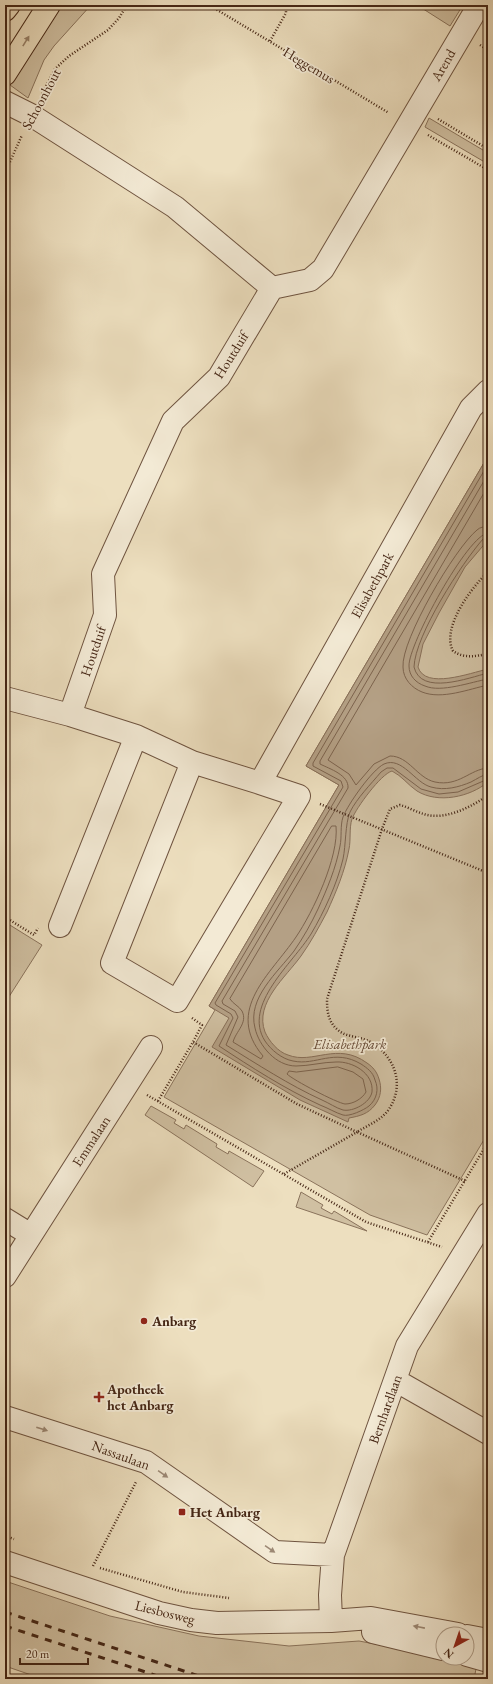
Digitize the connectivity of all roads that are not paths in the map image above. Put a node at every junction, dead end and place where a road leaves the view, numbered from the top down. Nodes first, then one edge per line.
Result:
1 (8, 5) edge
2 (49, 5) edge
3 (478, 5) edge
4 (5, 10) edge
5 (5, 74) edge
6 (14, 111) edge
7 (272, 288) junction
8 (488, 391) edge
9 (5, 698) edge
10 (70, 715) junction
11 (136, 736) junction
12 (192, 762) junction
13 (260, 783) junction
14 (60, 926) road end
15 (151, 1047) dead end
16 (488, 1214) edge
17 (5, 1219) edge
18 (31, 1235) junction
19 (5, 1276) edge
20 (395, 1380) junction
21 (5, 1417) edge
22 (488, 1433) edge
23 (333, 1555) junction
24 (5, 1562) edge
25 (331, 1621) junction
26 (435, 1630) edge
27 (475, 1638) edge
28 (488, 1640) edge
29 (435, 1647) edge
30 (475, 1657) edge
31 (488, 1661) edge

1 - 4 main road
5 -> 2 main road
3 - 7 street, Arend
6 - 7 street
7 - 10 street, Houtduif
8 - 13 street, Elisabethpark
9 - 10 street
10 - 11 street
11 - 12 street
11 - 14 street
12 - 13 street
12 - 13 street
15 - 18 street, Emmalaan
16 - 20 street, Bernhardlaan
17 - 18 street
18 - 19 street, Emmalaan
20 - 22 street
20 - 23 street, Bernhardlaan
21 -> 23 street, Nassaulaan
23 - 25 street, Bernhardlaan
24 - 25 street, Liesbosweg
26 -> 25 street, Liesbosweg
25 - 29 street, Liesbosweg
27 - 28 street
30 - 31 street

